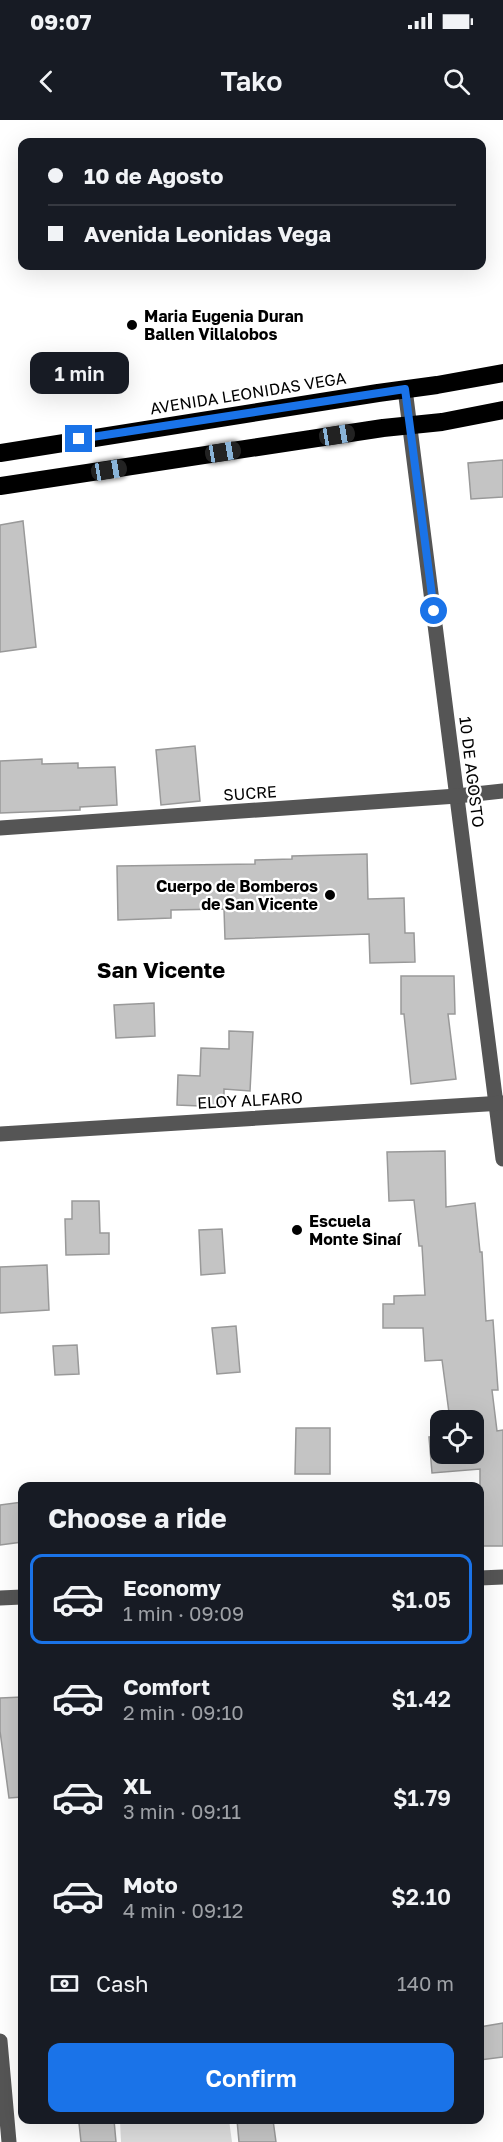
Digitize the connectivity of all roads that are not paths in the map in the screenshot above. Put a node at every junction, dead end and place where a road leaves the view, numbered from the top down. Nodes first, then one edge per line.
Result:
1 (503, 373) edge
2 (405, 389) junction
3 (503, 410) edge
4 (411, 426) junction
5 (0, 453) edge
6 (0, 486) edge
7 (503, 791) edge
8 (457, 796) junction
9 (0, 828) edge
10 (500, 1103) edge
11 (0, 1134) edge
12 (503, 1159) edge
13 (503, 1577) edge
14 (484, 1578) edge
15 (18, 1597) edge
16 (0, 1598) edge
17 (0, 2041) edge
18 (9, 2142) edge

1 - 2 highway, AVENIDA LEONIDAS VEGA
2 - 4 street, 10 DE AGOSTO
2 - 5 highway, AVENIDA LEONIDAS VEGA
3 - 4 highway
4 - 6 highway
4 - 8 street, 10 DE AGOSTO
7 - 8 street, SUCRE
8 - 9 street, SUCRE
8 - 10 street, 10 DE AGOSTO
10 - 11 street, ELOY ALFARO
10 - 12 street, 10 DE AGOSTO
13 - 14 street
15 - 16 street
17 - 18 street

